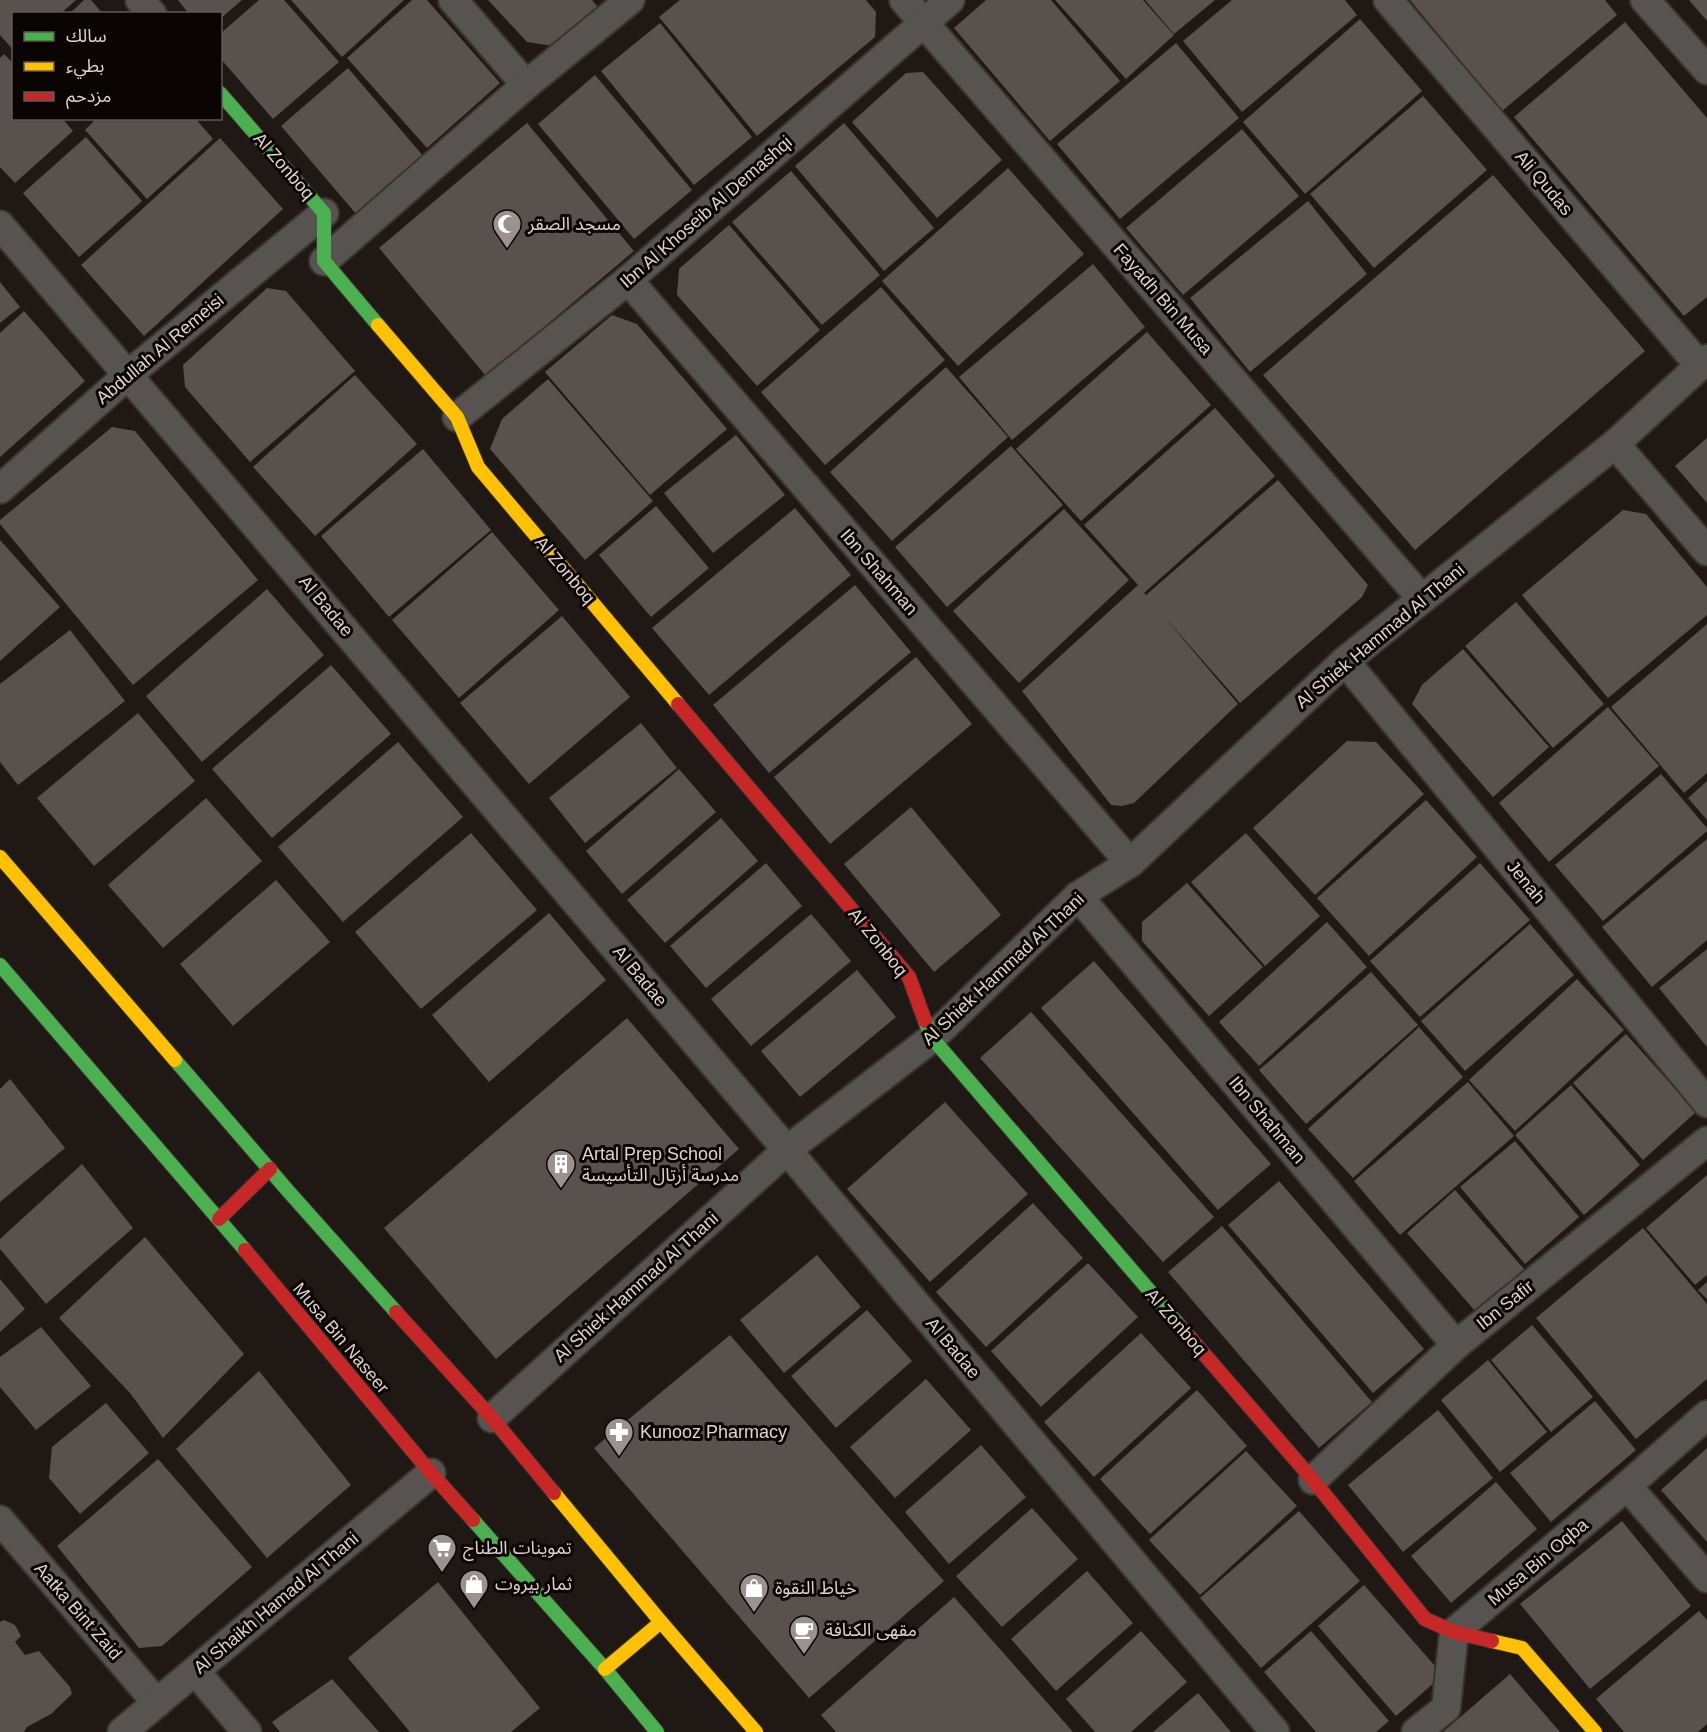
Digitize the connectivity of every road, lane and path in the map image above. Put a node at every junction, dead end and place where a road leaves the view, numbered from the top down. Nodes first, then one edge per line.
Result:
1 (140, 0) edge
2 (453, 0) edge
3 (630, 0) edge
4 (904, 0) edge
5 (950, 0) edge
6 (1388, 0) edge
7 (1645, 0) edge
8 (150, 12) edge
9 (924, 23) junction
10 (1707, 70) edge
11 (526, 85) junction
12 (222, 95) edge
13 (324, 213) junction
14 (0, 225) edge
15 (324, 261) junction
16 (628, 280) junction
17 (1703, 362) edge
18 (129, 374) junction
19 (457, 417) junction
20 (1615, 444) junction
21 (0, 489) edge
22 (1707, 551) edge
23 (1422, 599) junction
24 (1345, 661) junction
25 (0, 856) edge
26 (1130, 863) junction
27 (1078, 896) junction
28 (0, 965) edge
29 (932, 1038) junction
30 (1707, 1103) edge
31 (1707, 1142) edge
32 (787, 1149) junction
33 (270, 1169) junction
34 (219, 1219) junction
35 (1456, 1345) junction
36 (1707, 1415) edge
37 (492, 1418) junction
38 (431, 1473) junction
39 (1313, 1480) junction
40 (1628, 1486) junction
41 (0, 1520) edge
42 (1707, 1578) edge
43 (661, 1622) junction
44 (1454, 1632) junction
45 (604, 1669) junction
46 (195, 1671) junction
47 (157, 1703) junction
48 (122, 1732) edge
49 (247, 1732) edge
50 (657, 1732) edge
51 (756, 1732) edge
52 (1275, 1732) edge
53 (1416, 1732) edge
54 (1594, 1732) edge

1 - 8 street
2 - 11 street
3 - 11 street
4 - 9 street, Fayadh Bin Musa
5 - 9 street, Ibn Al Khoseib Al Demashqi
6 - 17 street, Ali Qudas
7 - 10 street
9 - 16 street, Ibn Al Khoseib Al Demashqi
9 - 23 street, Fayadh Bin Musa
11 - 15 street
12 - 13 street, Al Zonboq
13 - 15 street, Al Zonboq
13 - 18 street, Abdullah Al Remeisi
14 - 18 street, Al Badae
15 - 19 street, Al Zonboq
16 - 19 street, Ibn Al Khoseib Al Demashqi
16 - 26 street, Ibn Shahman
17 - 20 street, Al Shiek Hammad Al Thani
18 - 21 street, Abdullah Al Remeisi
18 - 32 street, Al Badae
19 - 29 street, Al Zonboq
20 - 22 street
20 - 23 street, Al Shiek Hammad Al Thani
23 - 24 street, Al Shiek Hammad Al Thani
24 - 26 street, Al Shiek Hammad Al Thani
24 - 30 street, Jenah
25 - 33 street
26 - 27 street, Al Shiek Hammad Al Thani
27 - 29 street, Al Shiek Hammad Al Thani
27 - 35 street, Ibn Shahman
28 - 34 street, Musa Bin Naseer
29 - 32 street, Al Shiek Hammad Al Thani
29 - 39 street, Al Zonboq
31 - 35 street, Ibn Safir
32 - 37 street, Al Shiek Hammad Al Thani
32 - 52 street, Al Badae
33 - 34 street
33 - 37 street
34 - 38 street, Musa Bin Naseer
35 - 39 street, Ibn Safir
36 - 40 street, Musa Bin Oqba
37 - 43 street
38 - 45 street, Musa Bin Naseer
38 - 46 street, Al Shaikh Hamad Al Thani
39 - 44 street, Al Zonboq
40 - 42 street
40 - 44 street, Musa Bin Oqba
41 - 47 street, Aatka Bint Zaid
43 - 45 street
43 - 51 street
44 - 53 street
44 - 54 street, Al Zonboq
45 - 50 street, Musa Bin Naseer
46 - 47 street, Al Shaikh Hamad Al Thani
46 - 49 street
47 - 48 street, Al Shaikh Hamad Al Thani

